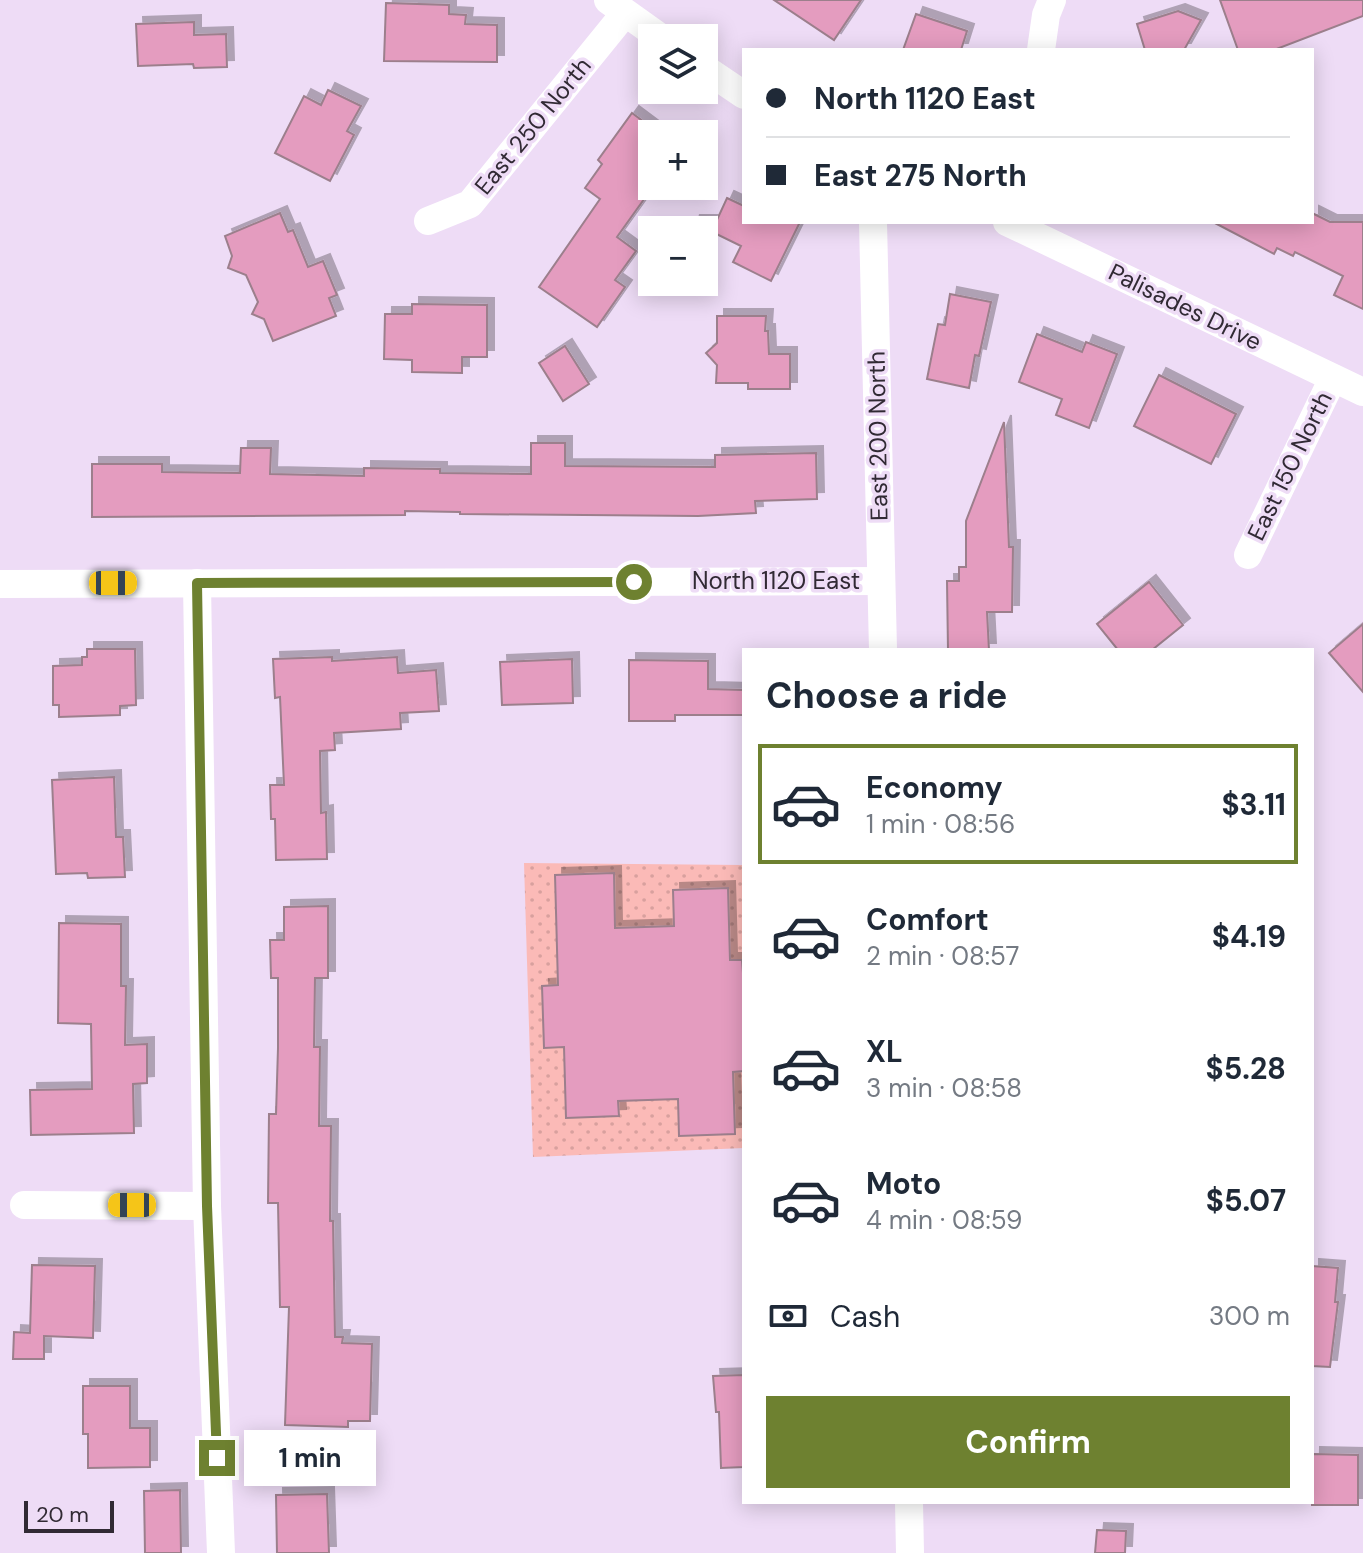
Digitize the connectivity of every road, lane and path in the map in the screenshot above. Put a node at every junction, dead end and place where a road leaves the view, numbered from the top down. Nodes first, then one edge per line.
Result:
1 (1052, 0) edge
2 (616, 6) edge
3 (641, 24) edge
4 (1041, 48) edge
5 (718, 77) edge
6 (742, 94) edge
7 (428, 221) dead end
8 (873, 224) edge
9 (1011, 224) edge
10 (1333, 378) junction
11 (1363, 392) edge
12 (1248, 555) dead end
13 (881, 581) junction
14 (197, 583) junction
15 (0, 584) edge
16 (883, 648) edge
17 (24, 1205) dead end
18 (207, 1206) junction
19 (909, 1504) edge
20 (221, 1553) edge
21 (910, 1553) edge

1 - 4 street
2 - 3 street
2 - 7 street, East 250 North
5 - 6 street
8 - 13 street, East 200 North
9 - 10 street, Palisades Drive
10 - 11 street, Palisades Drive
10 - 12 street, East 150 North
13 - 14 street, North 1120 East
13 - 16 street, East 200 North
14 - 15 street, North 1120 East
14 - 18 street
17 - 18 street
18 - 20 street
19 - 21 street

